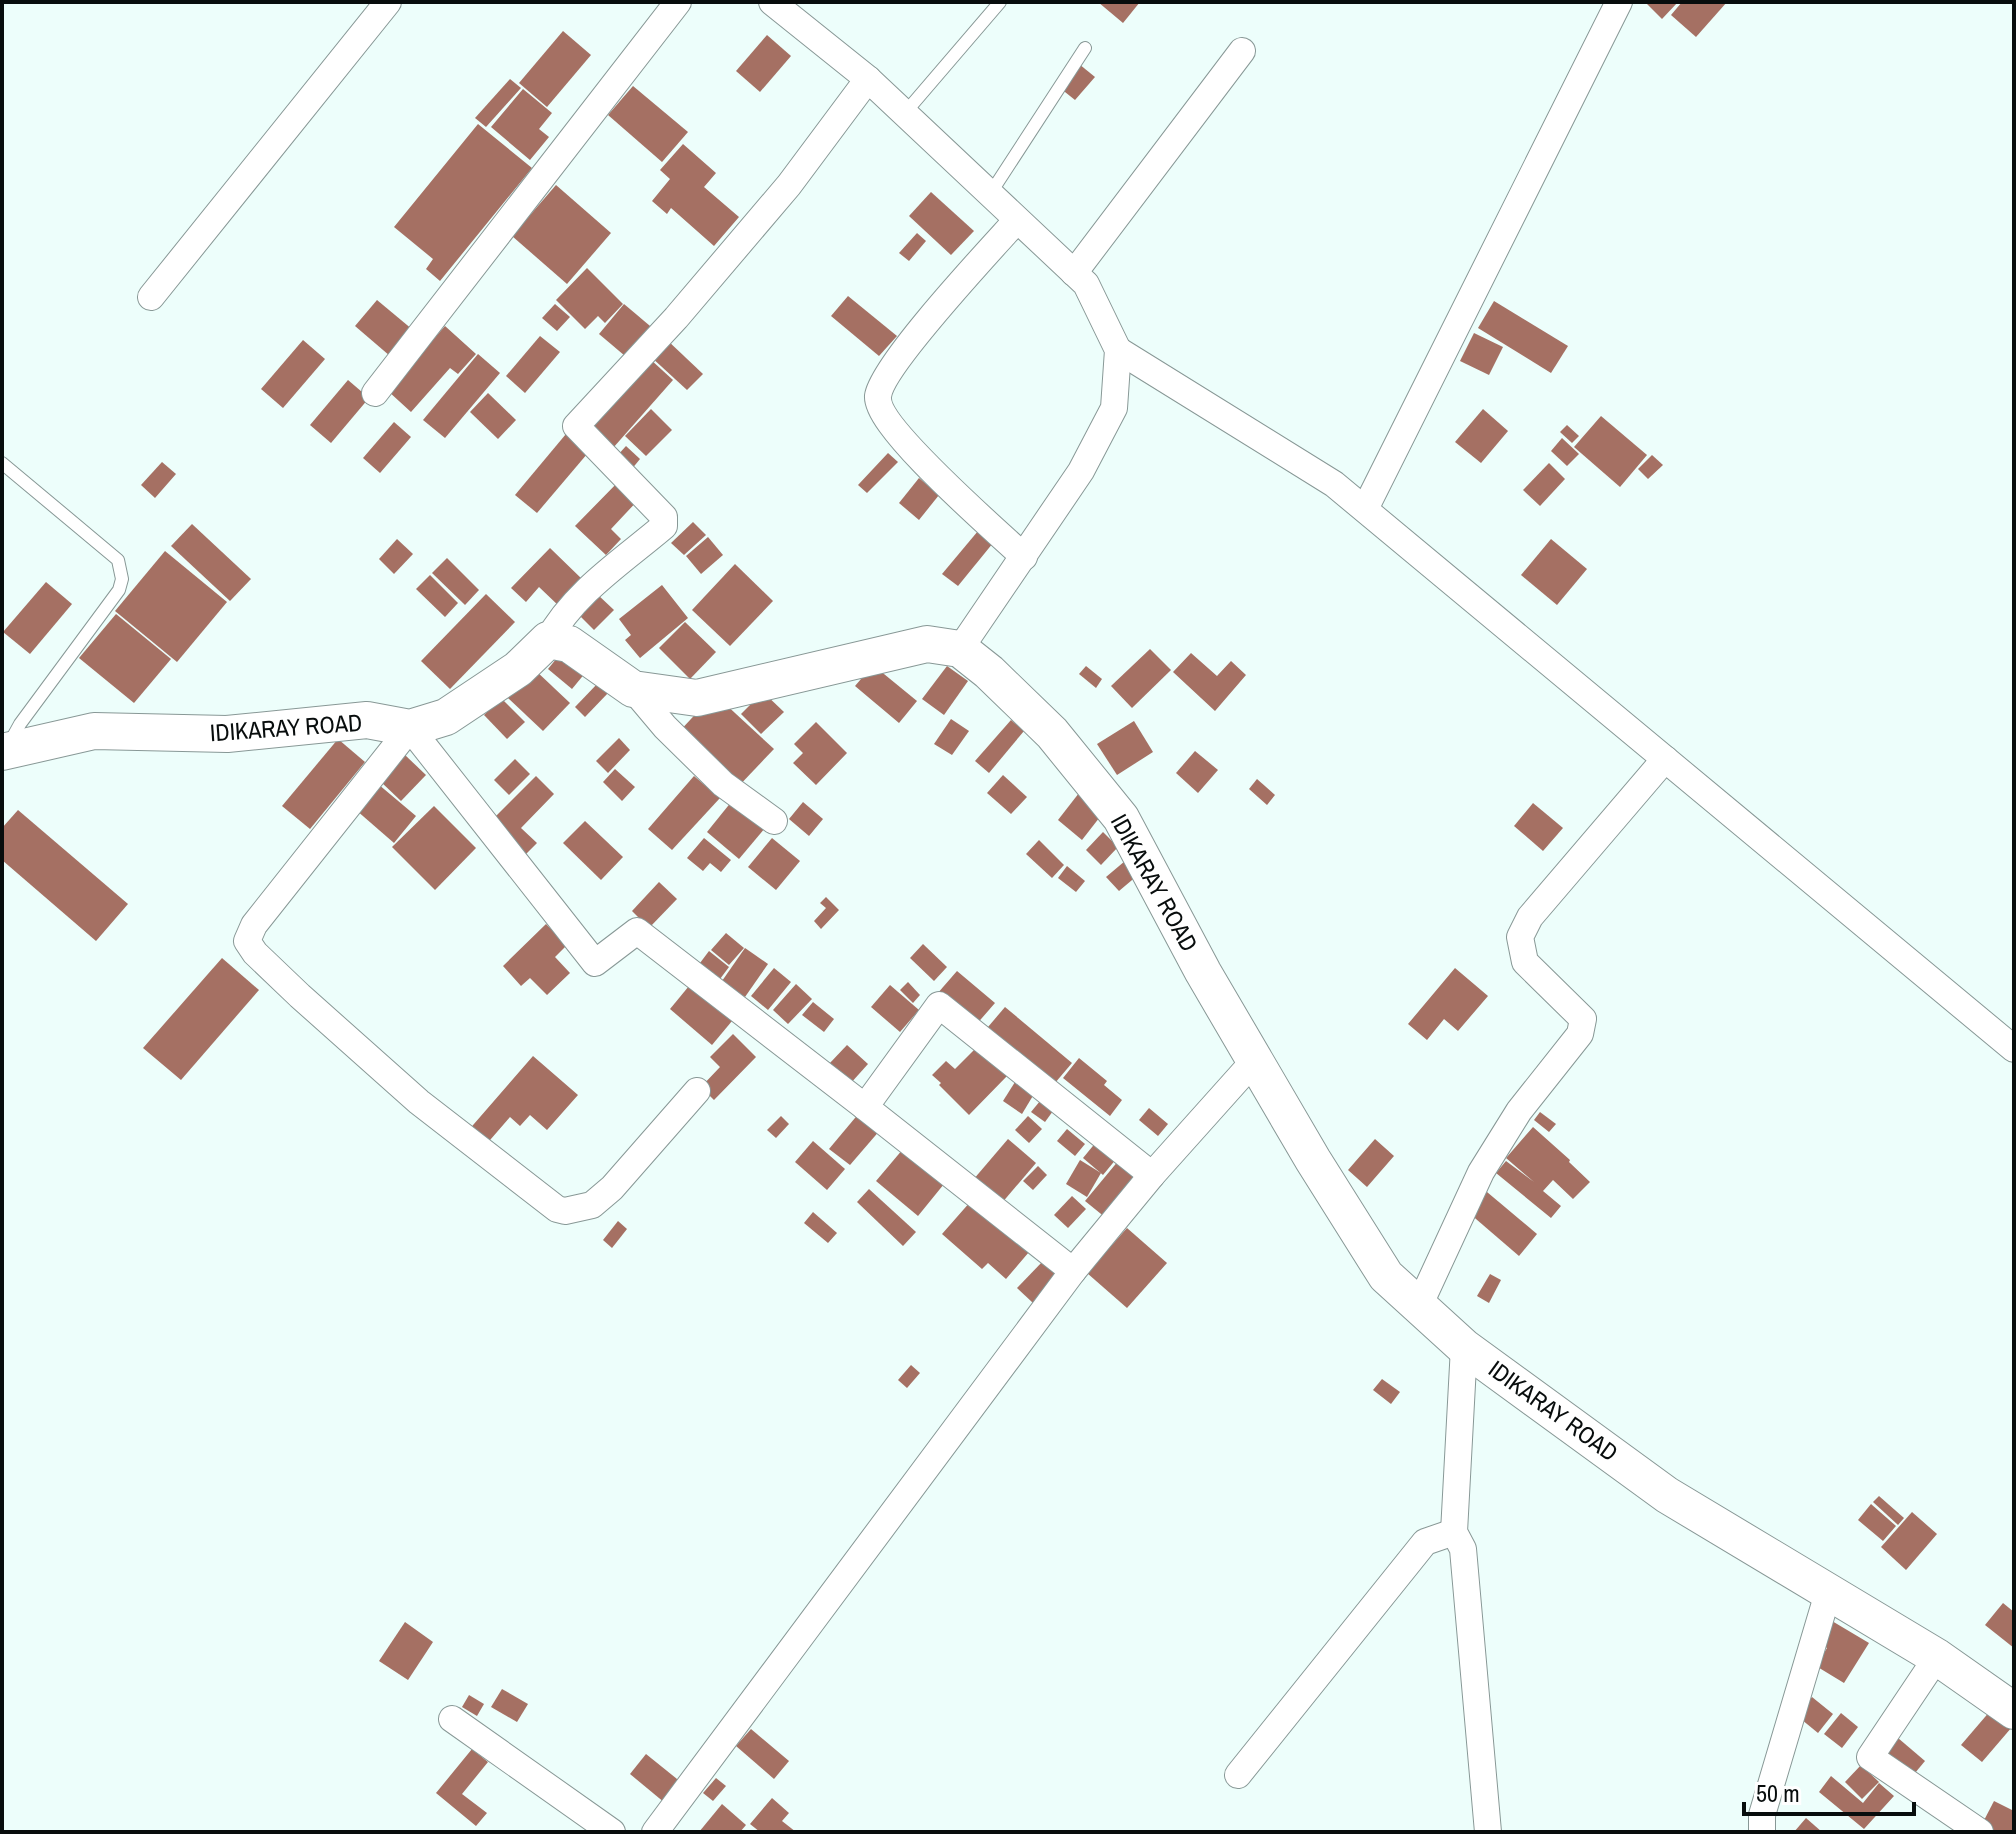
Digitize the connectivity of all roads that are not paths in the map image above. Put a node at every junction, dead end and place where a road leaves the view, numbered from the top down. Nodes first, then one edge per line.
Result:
1 (388, 2) edge
2 (678, 2) edge
3 (772, 2) edge
4 (1000, 2) edge
5 (1619, 2) edge
6 (1085, 48) dead end
7 (1242, 51) dead end
8 (868, 79) junction
9 (904, 114) junction
10 (990, 194) junction
11 (1017, 220) junction
12 (1074, 273) junction
13 (151, 297) dead end
14 (1118, 350) junction
15 (375, 393) dead end
16 (2, 463) edge
17 (1365, 509) junction
18 (1024, 557) junction
19 (548, 640) junction
20 (960, 649) junction
21 (633, 689) junction
22 (410, 728) junction
23 (3, 750) edge
24 (1665, 759) junction
25 (774, 821) dead end
26 (2014, 1049) edge
27 (1254, 1061) junction
28 (697, 1091) dead end
29 (865, 1107) junction
30 (1152, 1175) junction
31 (1073, 1271) junction
32 (1419, 1306) junction
33 (1464, 1347) junction
34 (1454, 1532) junction
35 (1828, 1593) junction
36 (1937, 1657) junction
37 (2014, 1711) edge
38 (452, 1719) dead end
39 (1238, 1775) dead end
40 (612, 1832) edge
41 (655, 1832) edge
42 (1488, 1832) edge
43 (1762, 1832) edge
44 (1980, 1832) edge

1 - 13 street
2 - 15 street
3 - 8 street
4 - 9 lane
5 - 17 street
6 - 10 lane
7 - 12 street
8 - 9 street
8 - 19 street
9 - 10 street
10 - 11 street
11 - 12 street
11 - 18 street
12 - 14 street
14 - 17 street
14 - 18 street
16 - 23 lane
17 - 24 street
18 - 20 street
19 - 21 street
19 - 22 street, IDIKARAY ROAD
20 - 21 street
20 - 27 street, IDIKARAY ROAD
21 - 25 street
22 - 23 street, IDIKARAY ROAD
22 - 28 street
22 - 29 street
24 - 26 street
24 - 32 street
27 - 30 street
27 - 32 street, IDIKARAY ROAD
29 - 30 street
29 - 31 street
30 - 31 street
31 - 41 street
32 - 33 street, IDIKARAY ROAD
33 - 34 street
33 - 35 street, IDIKARAY ROAD
34 - 39 street
34 - 42 street
35 - 36 street, IDIKARAY ROAD
35 - 43 street
36 - 37 street, IDIKARAY ROAD
36 - 44 street
38 - 40 street

